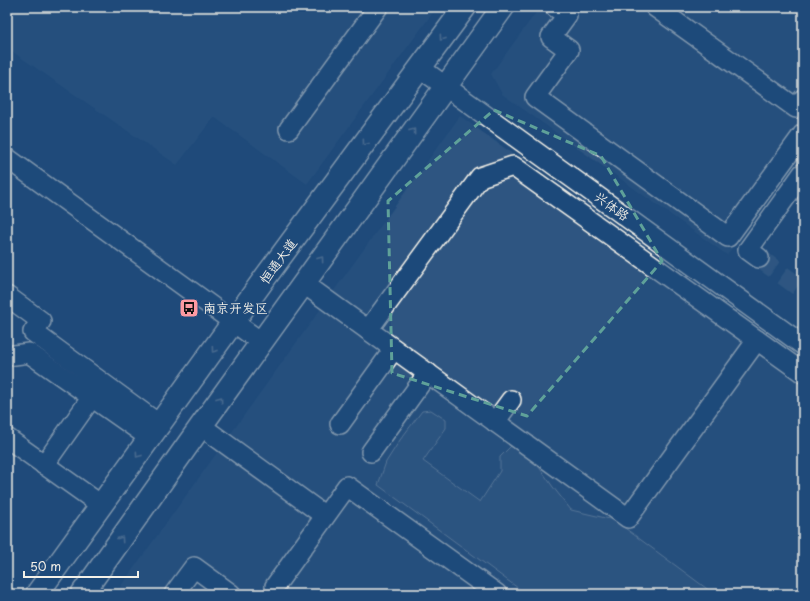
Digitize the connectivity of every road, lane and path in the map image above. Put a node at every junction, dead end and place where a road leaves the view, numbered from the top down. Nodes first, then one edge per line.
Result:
1 (378, 7) edge
2 (465, 7) edge
3 (503, 7) edge
4 (655, 7) edge
5 (565, 10) edge
6 (420, 68) junction
7 (445, 86) junction
8 (803, 99) edge
9 (289, 129) dead end
10 (803, 134) edge
11 (7, 158) edge
12 (803, 173) edge
13 (759, 258) tunnel mouth
14 (304, 283) junction
15 (7, 296) edge
16 (234, 323) junction
17 (368, 330) junction
18 (757, 340) junction
19 (261, 342) junction
20 (803, 345) edge
21 (394, 349) junction
22 (7, 356) edge
23 (428, 373) junction
24 (803, 373) edge
25 (92, 397) junction
26 (511, 400) dead end
27 (495, 422) junction
28 (340, 424) dead end
29 (201, 426) junction
30 (155, 431) junction
31 (7, 438) edge
32 (371, 452) dead end
33 (44, 465) junction
34 (101, 505) junction
35 (325, 516) junction
36 (275, 586) dead end
37 (37, 594) edge
38 (82, 594) edge
39 (174, 594) edge
40 (231, 594) edge
41 (497, 594) edge

1 - 9 lane
2 -> 6 main road, 恒通大道
3 - 7 main road
4 - 8 lane
5 - 10 lane
6 - 7 lane, 兴体路
6 -> 16 main road, 恒通大道
14 -> 7 main road
7 - 20 lane, 兴体路
11 - 16 lane
12 - 13 lane
14 - 17 lane
14 - 19 main road
15 - 30 lane
16 - 19 lane
16 -> 30 main road, 恒通大道
17 - 18 lane
17 - 21 lane
18 - 24 lane
18 - 27 lane
29 -> 19 main road
21 - 23 lane
21 - 28 lane
22 - 25 lane
23 - 27 lane
23 - 32 lane
25 - 30 lane
25 - 33 lane
26 - 27 lane
29 - 35 lane
38 -> 29 main road
30 -> 34 main road, 恒通大道
31 - 33 lane
33 - 34 lane
34 - 37 main road, 恒通大道
35 - 36 lane
35 - 41 lane
39 - 40 lane

